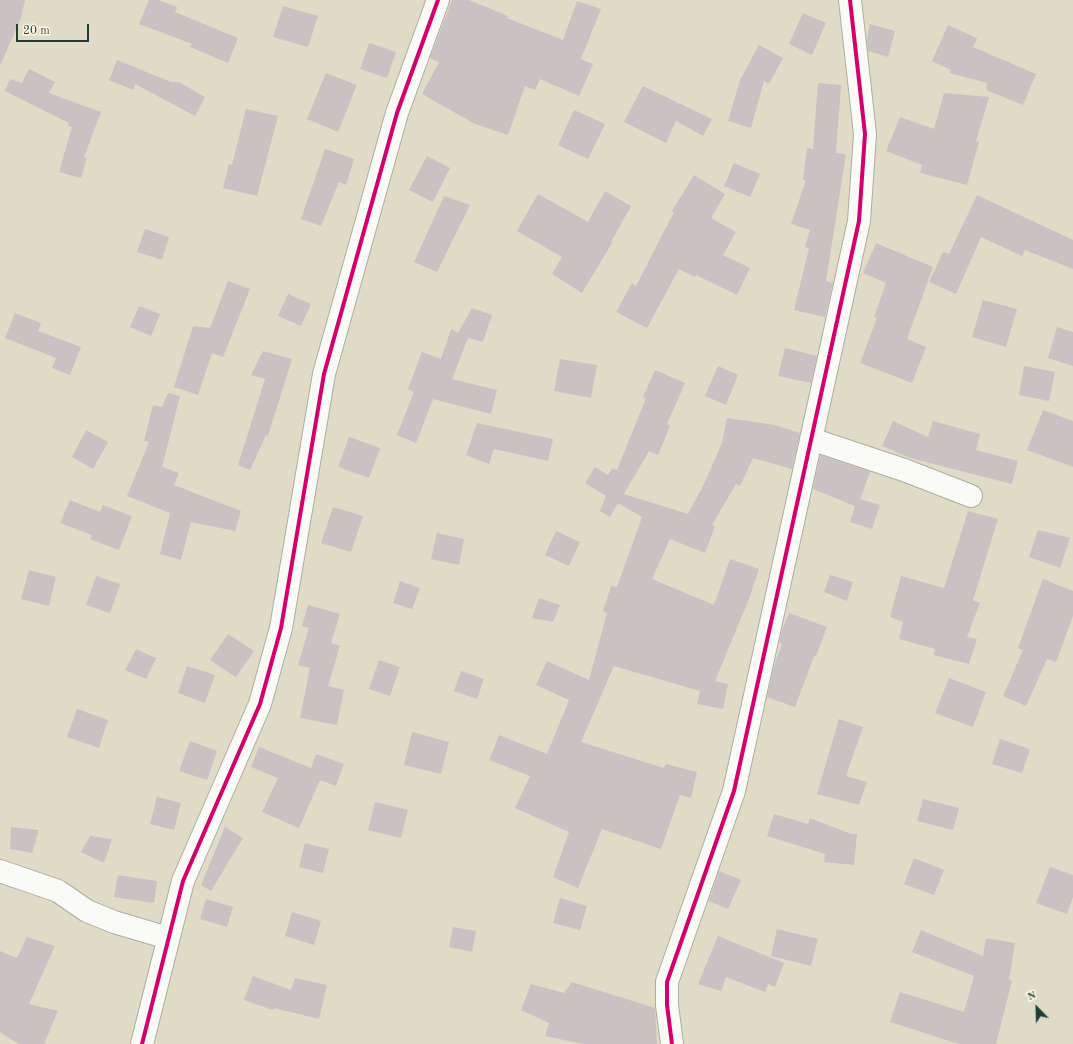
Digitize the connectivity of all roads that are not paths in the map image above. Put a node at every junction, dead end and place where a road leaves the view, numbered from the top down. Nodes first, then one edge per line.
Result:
1 (438, 0) edge
2 (850, 0) edge
3 (811, 439) junction
4 (971, 496) dead end
5 (0, 871) edge
6 (168, 938) junction
7 (142, 1044) edge
8 (672, 1044) edge

1 - 6 street
2 - 3 street
3 - 4 street
3 - 8 street
5 - 6 street
6 - 7 street

